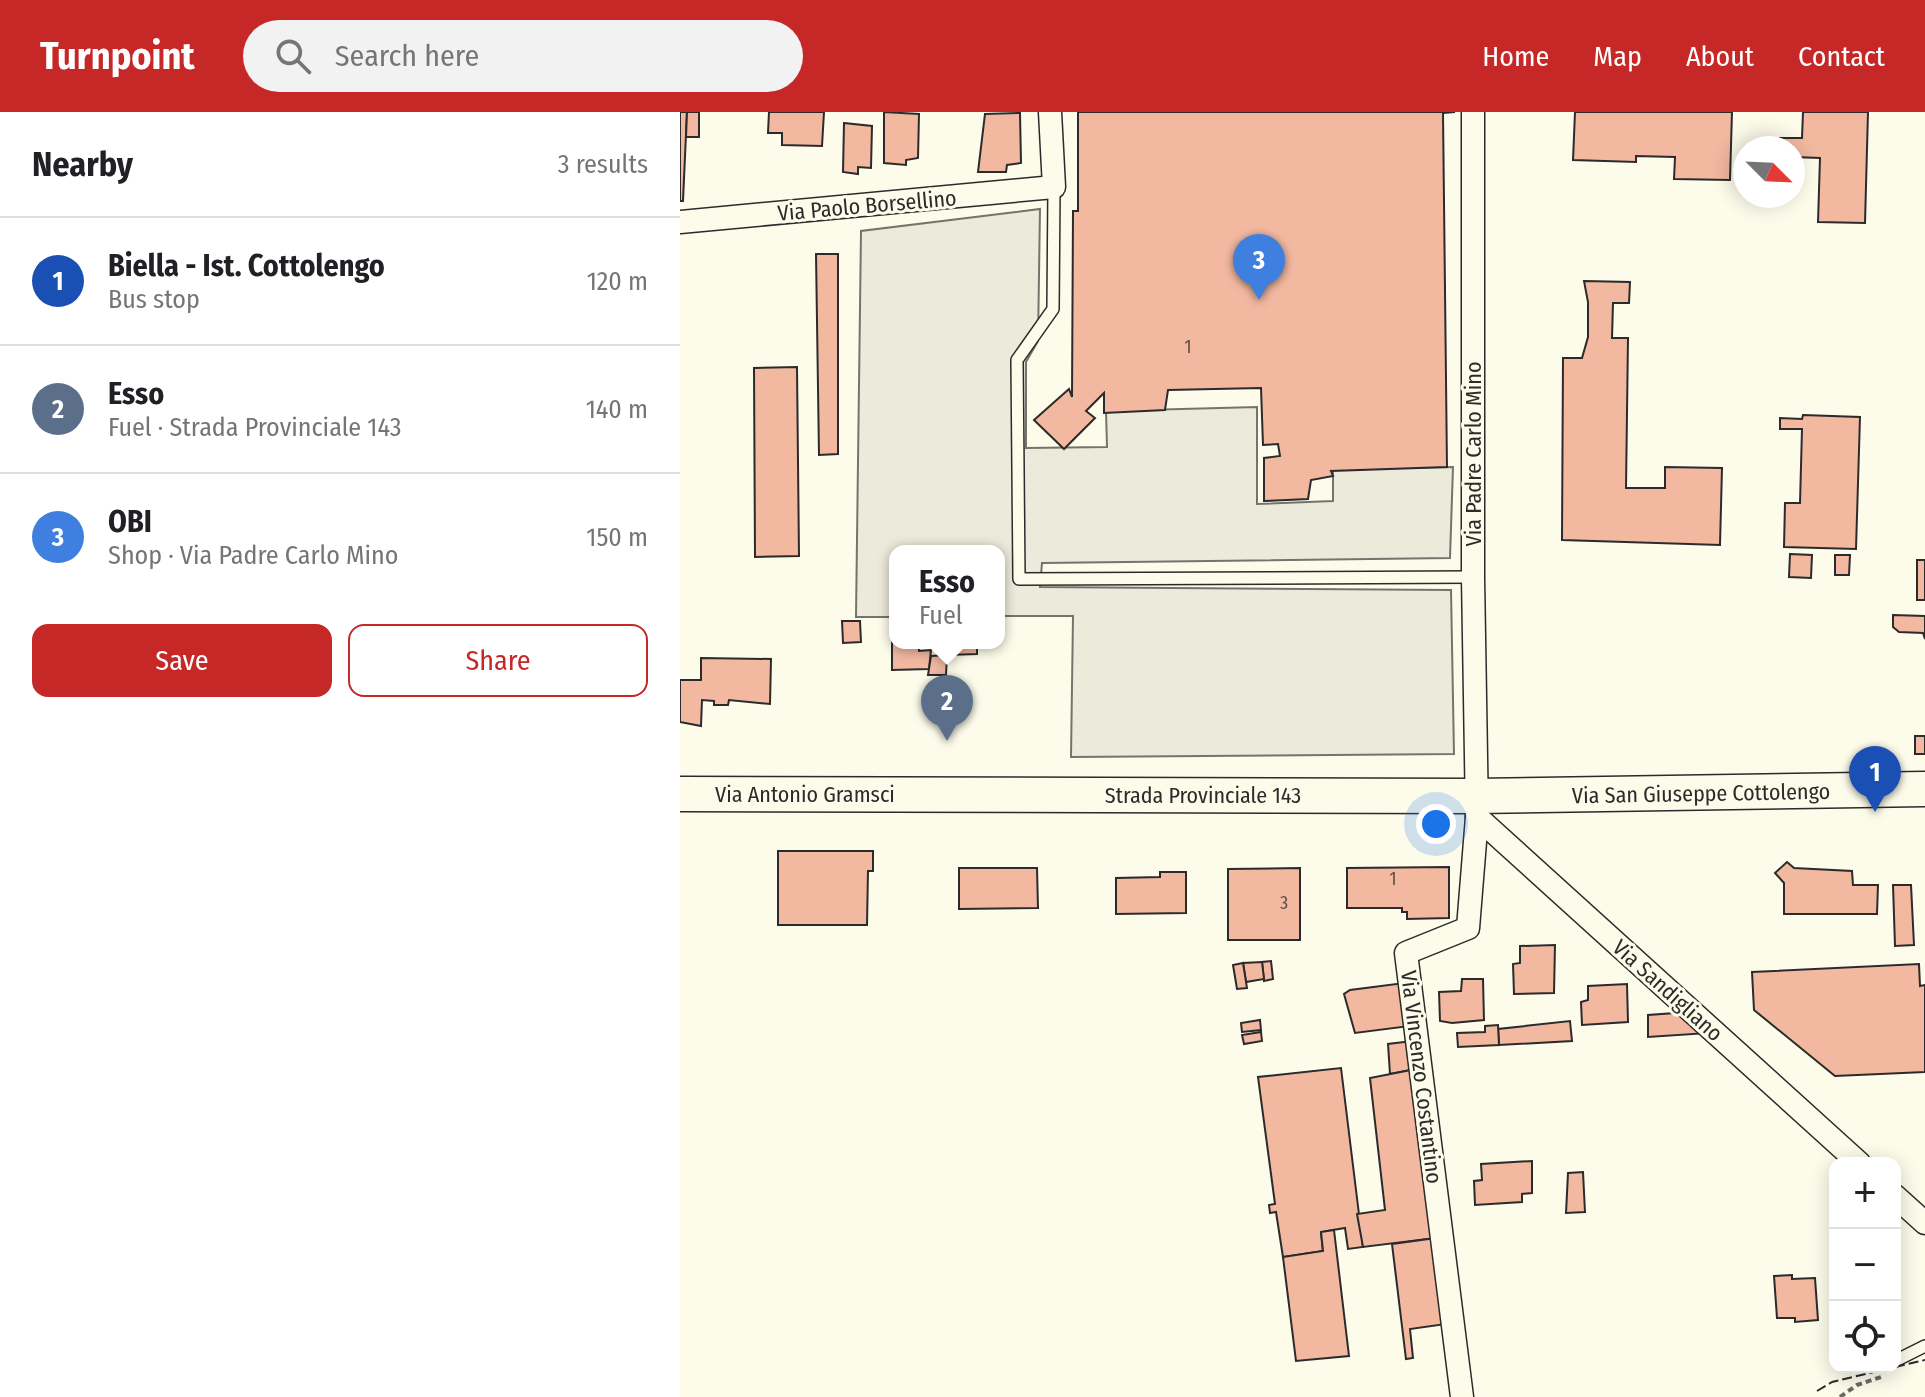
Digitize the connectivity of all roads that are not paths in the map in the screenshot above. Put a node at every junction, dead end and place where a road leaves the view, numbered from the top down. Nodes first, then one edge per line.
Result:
1 (1050, 112) edge
2 (1473, 112) edge
3 (1054, 187) junction
4 (680, 222) edge
5 (1473, 577) junction
6 (1925, 789) edge
7 (680, 794) edge
8 (930, 794) joint
9 (1477, 807) junction
10 (1853, 1157) edge
11 (1901, 1201) edge
12 (1925, 1223) edge
13 (1925, 1346) edge
14 (1901, 1363) edge
15 (1462, 1397) edge

1 - 3 street
2 - 5 street, Via Padre Carlo Mino
3 - 4 street, Via Paolo Borsellino
3 - 5 lane
5 - 9 street, Via Padre Carlo Mino
6 - 9 main road, Via San Giuseppe Cottolengo
7 - 8 main road, Via Antonio Gramsci
8 - 9 main road, Strada Provinciale 143
9 - 10 street, Via Sandigliano
9 - 15 street, Via Vincenzo Costantino
11 - 12 street
13 - 14 lane

